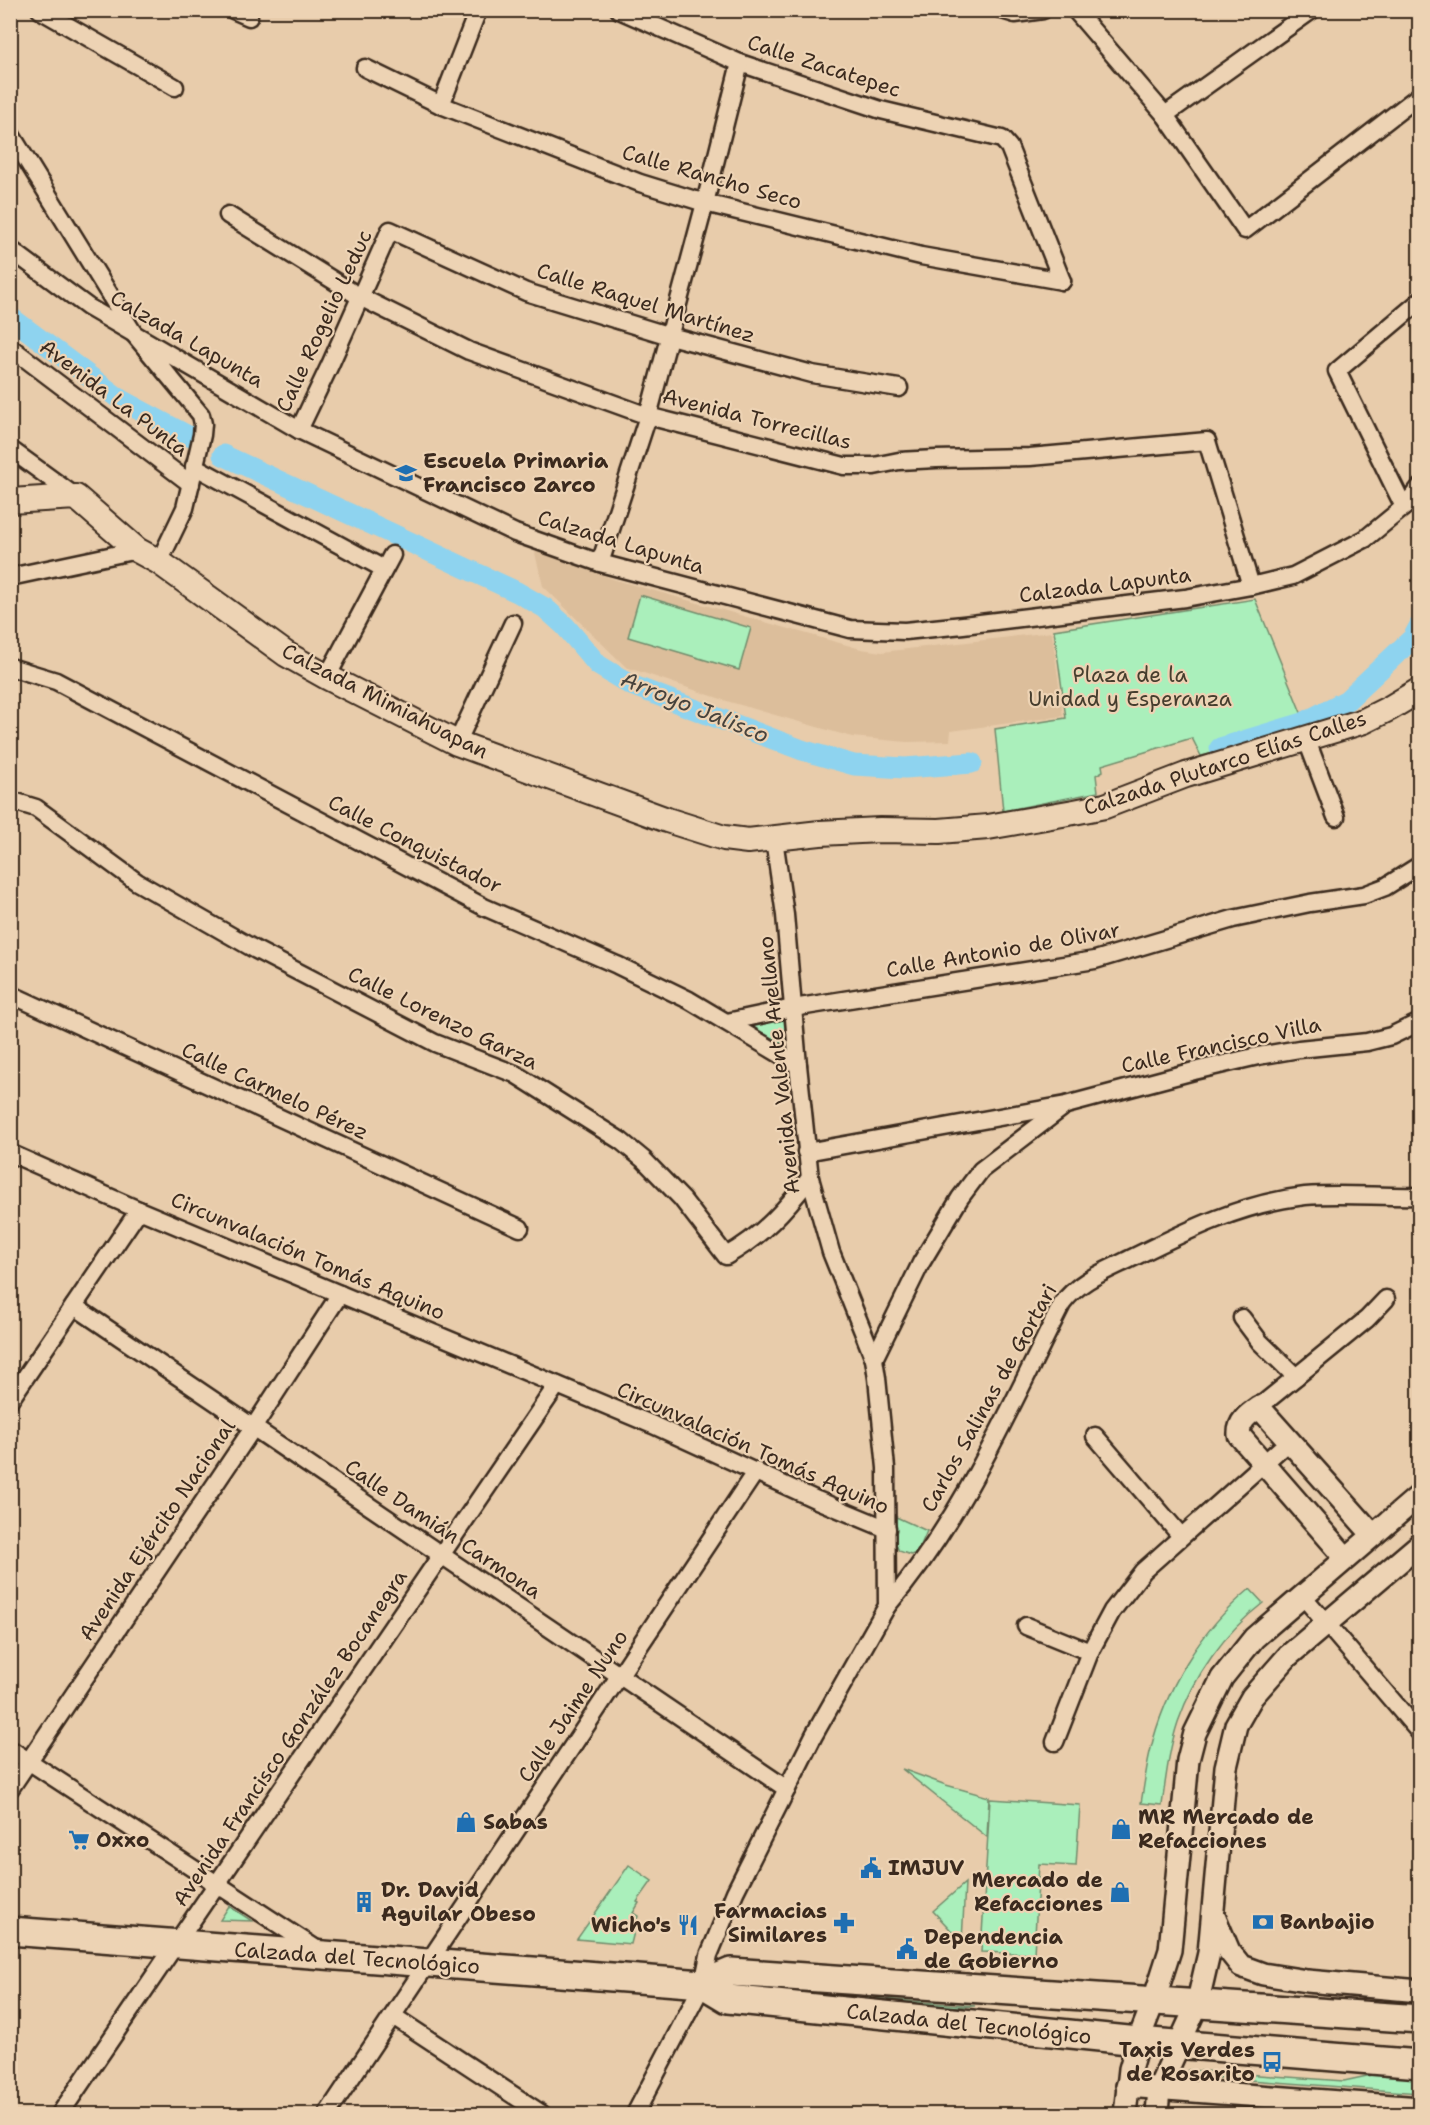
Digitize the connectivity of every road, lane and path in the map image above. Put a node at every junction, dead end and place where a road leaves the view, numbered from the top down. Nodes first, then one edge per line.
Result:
1 (40, 10) edge
2 (233, 10) edge
3 (478, 10) edge
4 (619, 10) edge
5 (1002, 10) edge
6 (1043, 10) edge
7 (1075, 10) edge
8 (1312, 10) edge
9 (249, 17) dead end
10 (740, 63) junction
11 (365, 68) dead end
12 (175, 87) dead end
13 (1419, 95) edge
14 (441, 105) junction
15 (1165, 115) junction
16 (10, 133) edge
17 (705, 203) junction
18 (228, 214) dead end
19 (390, 230) joint
20 (10, 249) edge
21 (1062, 281) joint
22 (360, 297) junction
23 (1419, 301) edge
24 (134, 334) junction
25 (670, 336) junction
26 (10, 347) edge
27 (899, 388) dead end
28 (648, 416) junction
29 (299, 430) junction
30 (10, 450) edge
31 (194, 466) junction
32 (191, 484) junction
33 (1419, 487) edge
34 (76, 496) junction
35 (10, 501) edge
36 (1404, 507) junction
37 (137, 550) junction
38 (159, 562) junction
39 (600, 563) junction
40 (10, 577) edge
41 (1251, 586) junction
42 (513, 623) dead end
43 (10, 667) edge
44 (327, 677) junction
45 (1419, 690) edge
46 (1306, 738) junction
47 (457, 743) junction
48 (10, 800) edge
49 (1336, 817) dead end
50 (774, 839) junction
51 (1419, 865) edge
52 (10, 994) edge
53 (793, 1008) junction
54 (727, 1022) junction
55 (1419, 1022) edge
56 (798, 1065) junction
57 (1066, 1105) junction
58 (806, 1152) junction
59 (10, 1153) edge
60 (810, 1178) junction
61 (1419, 1196) edge
62 (139, 1210) junction
63 (520, 1228) dead end
64 (340, 1294) junction
65 (1386, 1299) dead end
66 (74, 1306) junction
67 (1242, 1318) dead end
68 (874, 1359) junction
69 (1296, 1377) junction
70 (557, 1385) junction
71 (10, 1400) edge
72 (1259, 1407) junction
73 (253, 1428) junction
74 (1095, 1436) dead end
75 (1289, 1441) junction
76 (1263, 1463) junction
77 (756, 1471) junction
78 (1419, 1495) edge
79 (887, 1529) junction
80 (1373, 1535) junction
81 (1181, 1536) junction
82 (1419, 1544) edge
83 (888, 1552) junction
84 (442, 1556) junction
85 (1346, 1558) junction
86 (923, 1563) junction
87 (1302, 1595) junction
88 (887, 1606) junction
89 (1327, 1624) junction
90 (1026, 1626) dead end
91 (1090, 1652) junction
92 (620, 1676) junction
93 (1419, 1733) edge
94 (1055, 1742) dead end
95 (10, 1749) edge
96 (29, 1762) junction
97 (787, 1789) junction
98 (10, 1790) edge
99 (218, 1885) junction
100 (1212, 1911) junction
101 (10, 1931) edge
102 (177, 1944) junction
103 (327, 1955) junction
104 (429, 1963) junction
105 (703, 1984) junction
106 (1419, 1991) edge
107 (1419, 2001) edge
108 (1153, 2003) junction
109 (1197, 2005) junction
110 (393, 2016) junction
111 (1382, 2017) junction
112 (1419, 2019) edge
113 (1138, 2041) junction
114 (1178, 2045) junction
115 (1419, 2064) edge
116 (1127, 2086) junction
117 (1159, 2088) junction
118 (1419, 2108) edge
119 (60, 2115) edge
120 (327, 2115) edge
121 (542, 2115) edge
122 (635, 2115) edge
123 (1125, 2115) edge
124 (1157, 2115) edge

1 - 12 street
2 - 9 street
3 - 14 street
4 - 10 street, Calle Zacatepec
5 - 6 street
7 - 15 street
8 - 15 street
10 - 17 street
10 - 21 street, Calle Zacatepec
11 - 14 street, Calle Rancho Seco
13 - 15 street
14 - 17 street, Calle Rancho Seco
16 - 24 street
17 - 21 street, Calle Rancho Seco
17 - 25 street
18 - 22 street, Avenida Torrecillas
19 - 22 street, Calle Rogelio Leduc
19 - 25 street, Calle Raquel Martínez
20 - 24 street, Calzada Lapunta
22 - 28 street, Avenida Torrecillas
22 - 29 street, Calle Rogelio Leduc
23 - 36 street
24 - 29 street, Calzada Lapunta
24 - 31 street
25 - 27 street, Calle Raquel Martínez
25 - 28 street
26 - 32 street, Avenida La Punta
28 - 39 street
28 - 41 street, Avenida Torrecillas
29 - 39 street, Calzada Lapunta
30 - 34 street, Calzada Mimiahuapan
31 - 32 street
31 - 44 street
32 - 38 street
33 - 36 street, Calzada Lapunta
34 - 35 main road
34 - 37 main road, Calzada Mimiahuapan
36 - 41 street, Calzada Lapunta
37 - 38 main road, Calzada Mimiahuapan
37 - 40 street
38 - 44 main road, Calzada Mimiahuapan
39 - 41 street, Calzada Lapunta
42 - 47 street
43 - 54 street, Calle Conquistador
44 - 47 main road, Calzada Mimiahuapan
45 - 46 main road, Calzada Plutarco Elías Calles
46 - 49 street
46 - 50 main road, Calzada Plutarco Elías Calles
47 - 50 main road, Calzada Mimiahuapan
48 - 60 street, Calle Lorenzo Garza
50 - 53 street, Avenida Valente Arellano
51 - 53 street, Calle Antonio de Olivar
52 - 63 street, Calle Carmelo Pérez
53 - 54 street, Calle Antonio de Olivar
53 - 56 street, Avenida Valente Arellano
54 - 56 street, Calle Conquistador
55 - 57 street, Calle Francisco Villa
56 - 58 street, Avenida Valente Arellano
57 - 58 street, Calle Francisco Villa
57 - 68 street, Calle Francisco Villa
58 - 60 street, Avenida Valente Arellano
59 - 62 street, Circunvalación Tomás Aquino
60 - 68 street, Avenida Valente Arellano
61 - 86 street, Carlos Salinas de Gortari
62 - 64 street, Circunvalación Tomás Aquino
62 - 66 street
64 - 70 street, Circunvalación Tomás Aquino
64 - 73 street, Avenida Ejército Nacional
65 - 69 street
66 - 71 street
66 - 73 street, Calle Damián Carmona
67 - 69 street
68 - 79 street, Avenida Valente Arellano
69 - 72 street
70 - 77 street, Circunvalación Tomás Aquino
70 - 84 street, Avenida Francisco González Bocanegra
72 - 75 street
72 - 76 street
73 - 84 street, Calle Damián Carmona
73 - 96 street, Avenida Ejército Nacional
74 - 81 street
75 - 76 street
75 - 80 street
76 - 81 street
76 - 85 street
77 - 79 street, Circunvalación Tomás Aquino
77 - 92 street, Calle Jaime Nuno
78 - 80 street
79 - 83 street, Circunvalación Tomás Aquino
80 - 85 street
81 - 91 street
82 - 89 street
83 - 86 street
83 - 88 street, Circunvalación Tomás Aquino
84 - 92 street, Calle Damián Carmona
84 - 99 street, Avenida Francisco González Bocanegra
85 - 87 street
86 - 88 street, Carlos Salinas de Gortari
87 - 89 street
87 - 108 street
88 - 97 street, Circunvalación Tomás Aquino
89 - 93 street
89 - 100 street
90 - 91 street
91 - 94 street
92 - 97 street, Calle Damián Carmona
92 - 104 street, Calle Jaime Nuno
95 - 96 street
96 - 98 street, Avenida Ejército Nacional
96 - 99 street
97 - 105 street, Circunvalación Tomás Aquino
99 - 102 street, Avenida Francisco González Bocanegra
99 - 103 street
100 - 106 street
100 - 109 street
101 - 102 main road, Calzada del Tecnológico
102 - 103 main road, Calzada del Tecnológico
102 - 119 street, Avenida Francisco González Bocanegra
103 - 104 main road, Calzada del Tecnológico
104 - 105 main road, Calzada del Tecnológico
104 - 110 street, Calle Jaime Nuno
105 - 108 main road, Calzada del Tecnológico
105 - 113 main road, Calzada del Tecnológico
105 - 122 street, Circunvalación Tomás Aquino
107 - 111 main road
108 - 109 main road, Calzada del Tecnológico
108 - 113 street
109 - 111 main road, Calzada del Tecnológico
109 - 114 street
110 - 120 street, Calle Jaime Nuno
110 - 121 street
111 - 112 main road, Calzada del Tecnológico
113 - 114 main road, Calzada del Tecnológico
113 - 116 street
114 - 115 main road, Calzada del Tecnológico
114 - 117 street
116 - 117 street
116 - 123 street
117 - 118 street
117 - 124 street

